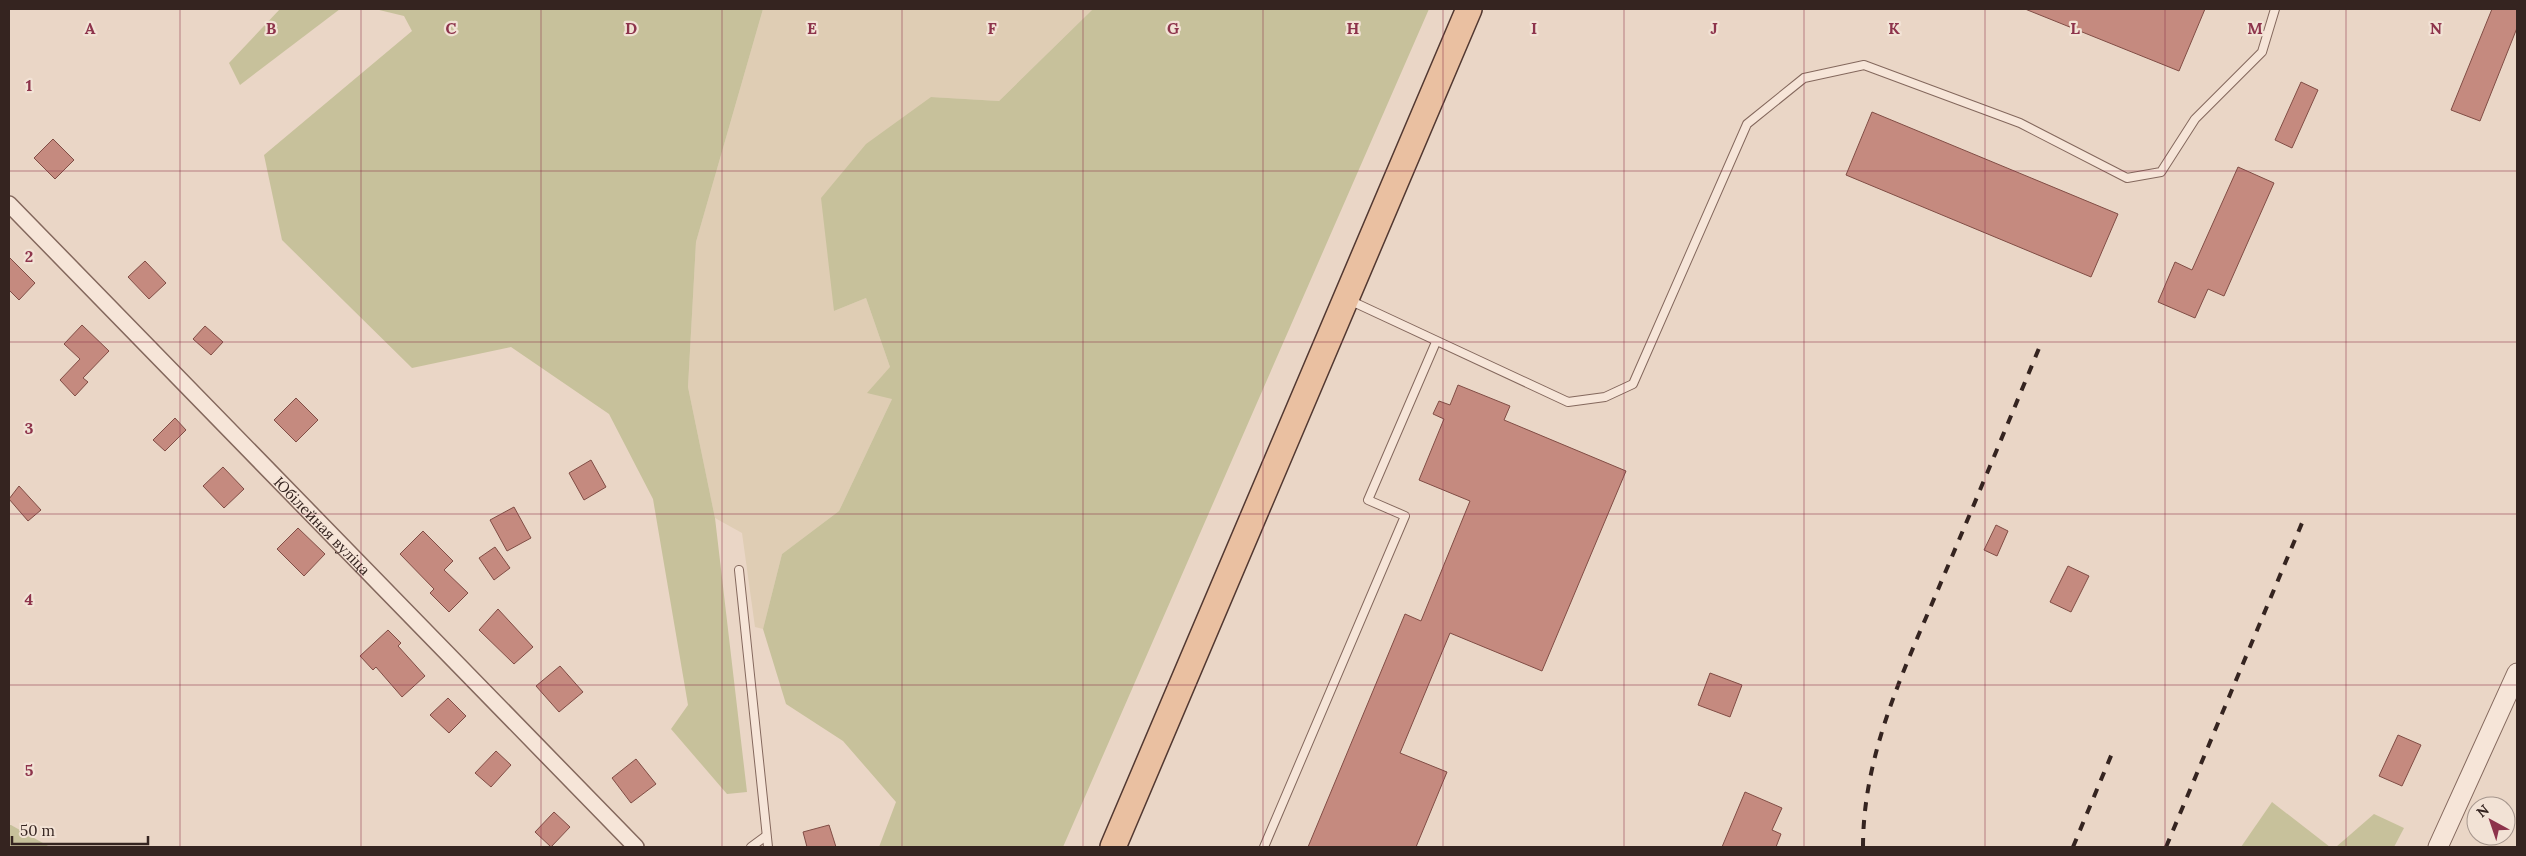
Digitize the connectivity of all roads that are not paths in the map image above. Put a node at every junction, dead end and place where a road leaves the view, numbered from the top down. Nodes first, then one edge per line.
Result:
1 (1469, 9) edge
2 (2274, 9) edge
3 (9, 204) edge
4 (1347, 299) junction
5 (1436, 342) junction
6 (738, 570) dead end
7 (2517, 673) edge
8 (766, 836) junction
9 (636, 847) edge
10 (751, 847) edge
11 (768, 847) edge
12 (1112, 847) edge
13 (1264, 847) edge
14 (2438, 847) edge

1 - 4 main road
2 - 5 lane
3 - 9 street, Юбілейная вуліца
4 - 5 lane
4 - 12 main road
5 - 13 lane
6 - 8 lane
7 - 14 street
8 - 10 lane
8 - 11 lane

